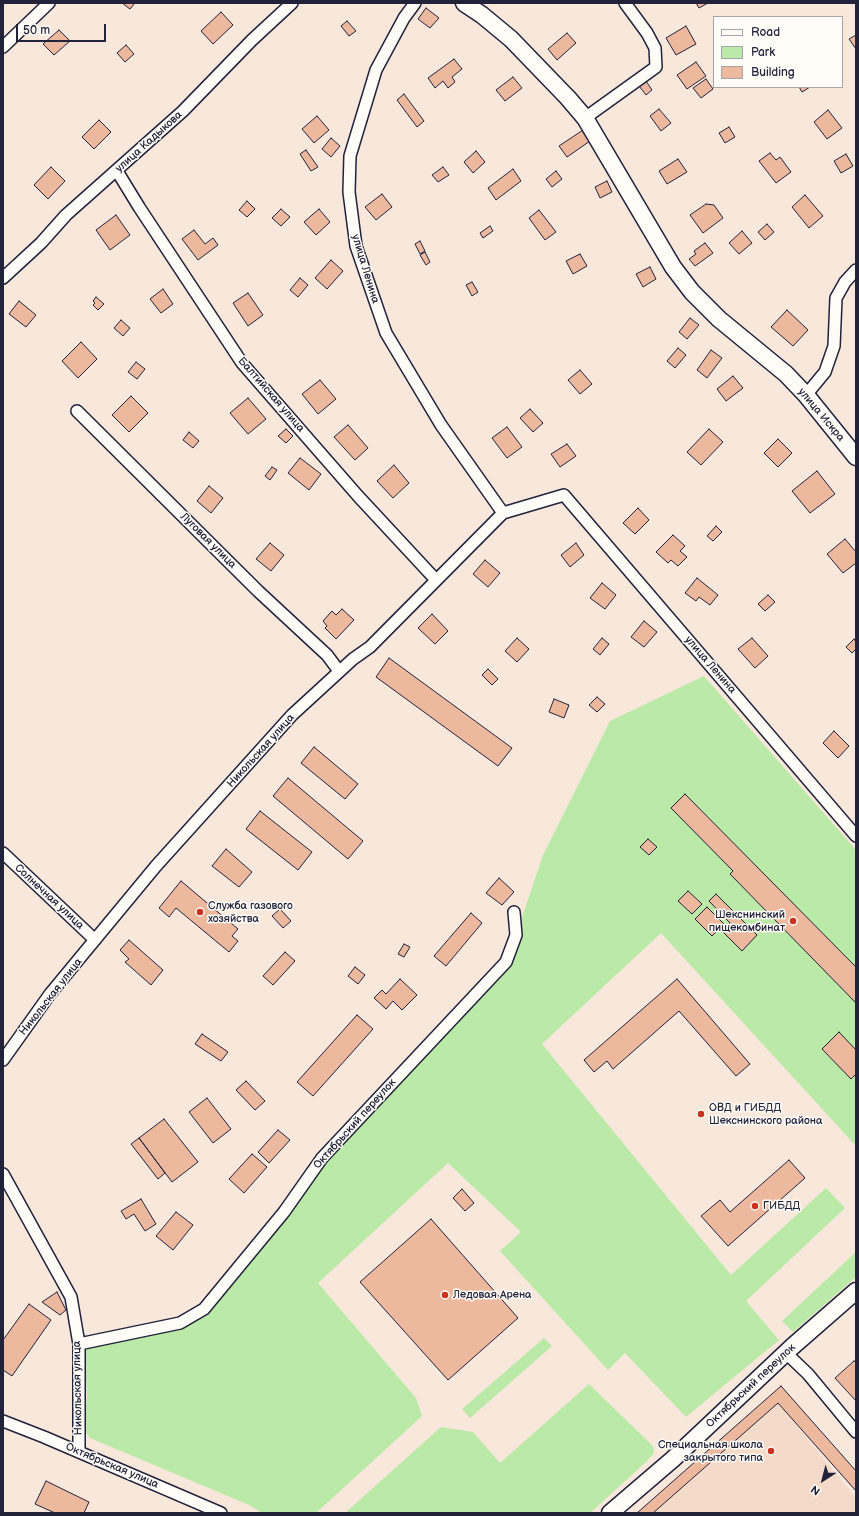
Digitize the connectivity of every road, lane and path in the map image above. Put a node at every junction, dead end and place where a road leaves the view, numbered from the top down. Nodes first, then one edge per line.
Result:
1 (49, 3) edge
2 (292, 3) edge
3 (415, 3) edge
4 (464, 3) edge
5 (625, 3) edge
6 (3, 47) edge
7 (585, 118) junction
8 (117, 171) junction
9 (856, 270) edge
10 (3, 278) edge
11 (806, 395) junction
12 (77, 411) dead end
13 (856, 457) edge
14 (564, 495) joint
15 (503, 513) junction
16 (436, 580) junction
17 (339, 671) junction
18 (856, 836) edge
19 (3, 853) edge
20 (514, 912) dead end
21 (95, 940) junction
22 (3, 1060) edge
23 (3, 1174) edge
24 (856, 1291) edge
25 (79, 1344) junction
26 (786, 1353) junction
27 (3, 1421) edge
28 (856, 1432) edge
29 (79, 1452) junction
30 (221, 1513) edge
31 (610, 1513) edge

1 - 6 street
2 - 8 street, улица Кадыкова
3 - 15 street, улица Ленина
4 - 7 street, улица Искра
5 - 7 street
7 - 11 street, улица Искра
8 - 10 street, улица Кадыкова
8 - 16 street, Балтийская улица
9 - 11 street
11 - 13 street, улица Искра
12 - 17 street, Луговая улица
14 - 15 street, Никольская улица
14 - 18 street, улица Ленина
15 - 16 street, Никольская улица
16 - 17 street, Никольская улица
17 - 21 street, Никольская улица
19 - 21 street, Солнечная улица
20 - 25 street, Октябрьский переулок
21 - 22 street, Никольская улица
23 - 25 street, Никольская улица
24 - 26 street, Октябрьский переулок
25 - 29 street, Никольская улица
26 - 28 street
26 - 31 street, Октябрьский переулок
27 - 29 street, Октябрьская улица
29 - 30 street, Октябрьская улица

